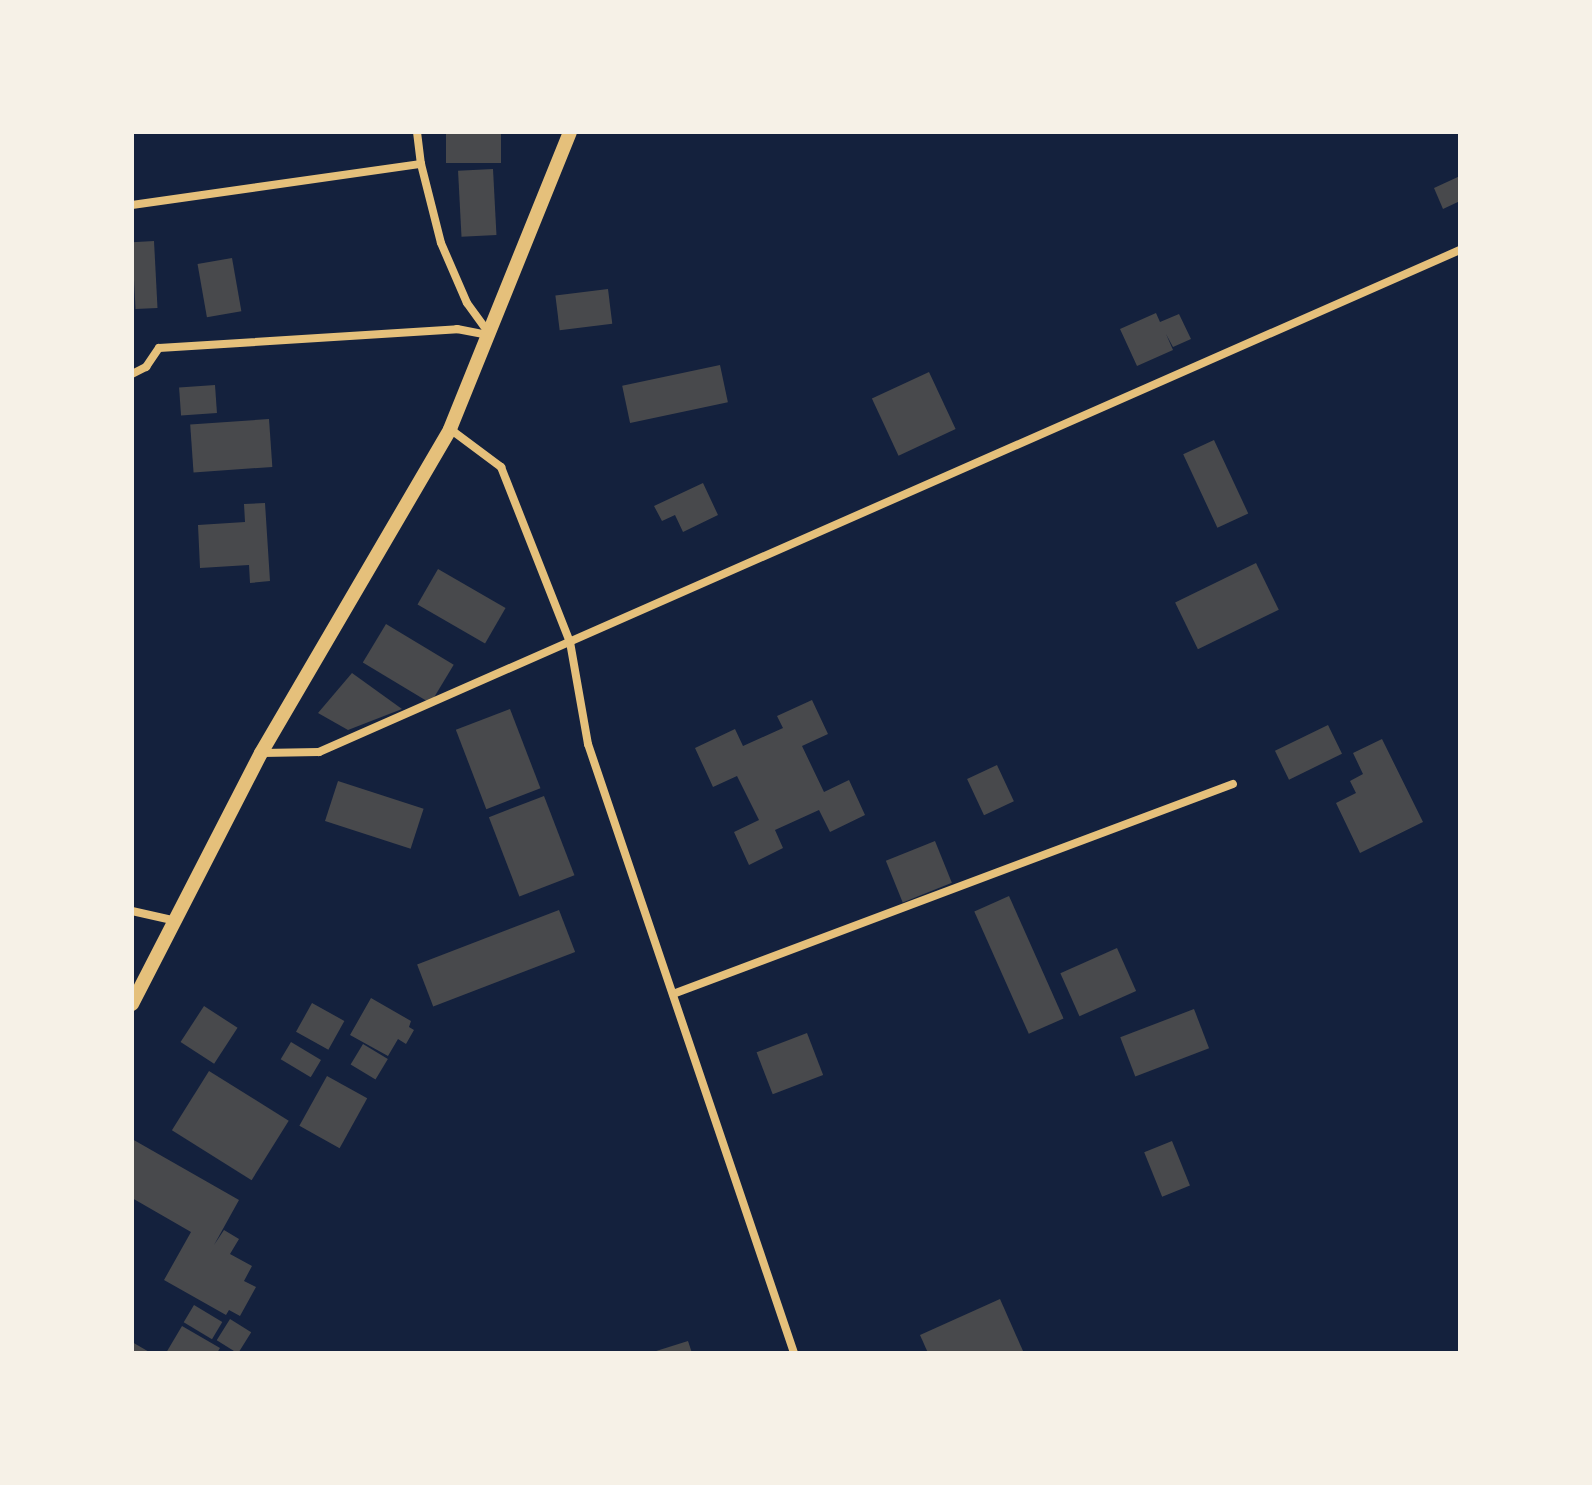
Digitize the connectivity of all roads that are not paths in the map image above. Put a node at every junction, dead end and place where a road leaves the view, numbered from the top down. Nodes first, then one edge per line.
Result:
1 (417, 132) edge
2 (570, 132) edge
3 (421, 164) junction
4 (132, 205) edge
5 (1460, 250) edge
6 (488, 335) junction
7 (132, 374) edge
8 (450, 429) junction
9 (570, 642) junction
10 (261, 753) junction
11 (1233, 784) dead end
12 (132, 911) edge
13 (172, 920) junction
14 (673, 994) junction
15 (132, 1004) edge
16 (794, 1353) edge

1 - 3 street
2 - 6 street
3 - 4 street
3 - 6 street
5 - 9 street
6 - 7 street
6 - 8 street
8 - 9 street
8 - 10 street
9 - 10 street
9 - 14 street
10 - 13 street
11 - 14 street
12 - 13 street
13 - 15 street
14 - 16 street

